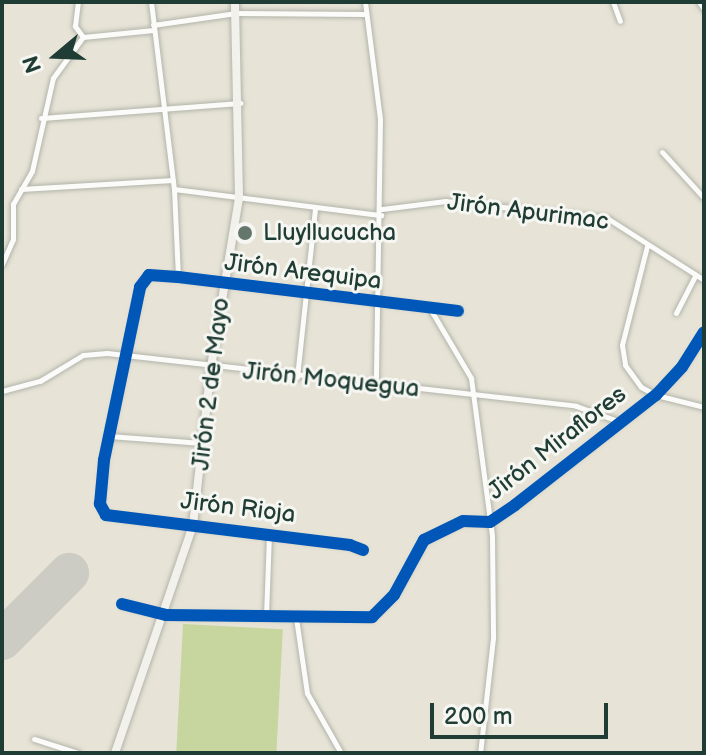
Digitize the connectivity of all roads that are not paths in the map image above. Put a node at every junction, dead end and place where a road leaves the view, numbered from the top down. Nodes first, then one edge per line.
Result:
1 (78, 2) edge
2 (151, 2) edge
3 (235, 2) edge
4 (352, 2) edge
5 (365, 2) edge
6 (613, 2) edge
7 (699, 2) edge
8 (704, 9) edge
9 (345, 12) junction
10 (236, 13) junction
11 (366, 14) junction
12 (620, 21) dead end
13 (154, 28) junction
14 (83, 37) junction
15 (241, 103) junction
16 (164, 109) junction
17 (41, 118) junction
18 (662, 152) dead end
19 (173, 180) junction
20 (20, 189) junction
21 (174, 189) junction
22 (239, 197) junction
23 (704, 198) edge
24 (315, 209) junction
25 (381, 212) junction
26 (647, 246) junction
27 (2, 264) edge
28 (695, 276) junction
29 (178, 277) junction
30 (704, 280) edge
31 (224, 285) junction
32 (308, 296) junction
33 (380, 304) junction
34 (458, 311) dead end
35 (432, 312) junction
36 (676, 313) dead end
37 (704, 332) edge
38 (127, 358) junction
39 (211, 367) junction
40 (297, 377) junction
41 (376, 386) junction
42 (2, 391) edge
43 (656, 395) junction
44 (473, 396) junction
45 (704, 407) edge
46 (618, 422) junction
47 (108, 436) junction
48 (204, 443) junction
49 (490, 522) junction
50 (193, 525) junction
51 (269, 534) junction
52 (363, 550) dead end
53 (122, 604) dead end
54 (166, 615) junction
55 (266, 616) junction
56 (296, 618) junction
57 (34, 739) dead end
58 (78, 753) edge
59 (115, 753) edge
60 (341, 753) edge
61 (480, 753) edge

1 - 14 street
2 - 13 street
3 - 10 main road, Jirón 2 de Mayo
4 - 9 street
5 - 11 street
6 - 12 street
7 - 8 street
9 - 10 street
9 - 11 street
10 - 13 street
10 - 15 main road, Jirón 2 de Mayo
11 - 25 street
13 - 14 street
13 - 16 street
14 - 17 street
15 - 16 street
15 - 22 main road, Jirón 2 de Mayo
16 - 17 street
16 - 19 street
17 - 20 street
18 - 23 street
19 - 20 street
19 - 21 street
20 - 27 street
21 - 22 street, Jirón Apurimac
21 - 29 street
22 - 24 street, Jirón Apurimac
22 - 31 main road, Jirón 2 de Mayo
24 - 25 street, Jirón Apurimac
24 - 32 street
25 - 26 street, Jirón Apurimac
25 - 33 street
26 - 28 street, Jirón Apurimac
26 - 43 street
28 - 30 street, Jirón Apurimac
28 - 36 street
29 - 31 street, Jirón Arequipa
29 - 38 street, Jirón Arequipa
31 - 32 street, Jirón Arequipa
31 - 39 main road, Jirón 2 de Mayo
32 - 33 street, Jirón Arequipa
32 - 40 street
33 - 35 street, Jirón Arequipa
33 - 41 street
34 - 35 street, Jirón Arequipa
35 - 44 street
37 - 43 street, Jirón Miraflores
38 - 39 street, Jirón Moquegua
38 - 42 street, Jirón Moquegua
38 - 47 street
39 - 40 street, Jirón Moquegua
39 - 48 main road, Jirón 2 de Mayo
40 - 41 street, Jirón Moquegua
41 - 44 street, Jirón Moquegua
43 - 45 street
43 - 46 street, Jirón Miraflores
44 - 46 street, Jirón Moquegua
44 - 49 street
46 - 49 street, Jirón Miraflores
47 - 48 street
47 - 50 street, Jirón Rioja
48 - 50 main road, Jirón 2 de Mayo
49 - 56 street, Jirón Miraflores
49 - 61 street
50 - 51 street, Jirón Rioja
50 - 54 main road, Jirón 2 de Mayo
51 - 52 street, Jirón Rioja
51 - 55 street
53 - 54 street, Jirón Miraflores
54 - 55 street, Jirón Miraflores
54 - 59 main road, Jirón 2 de Mayo
55 - 56 street, Jirón Miraflores
56 - 60 street
57 - 58 street

